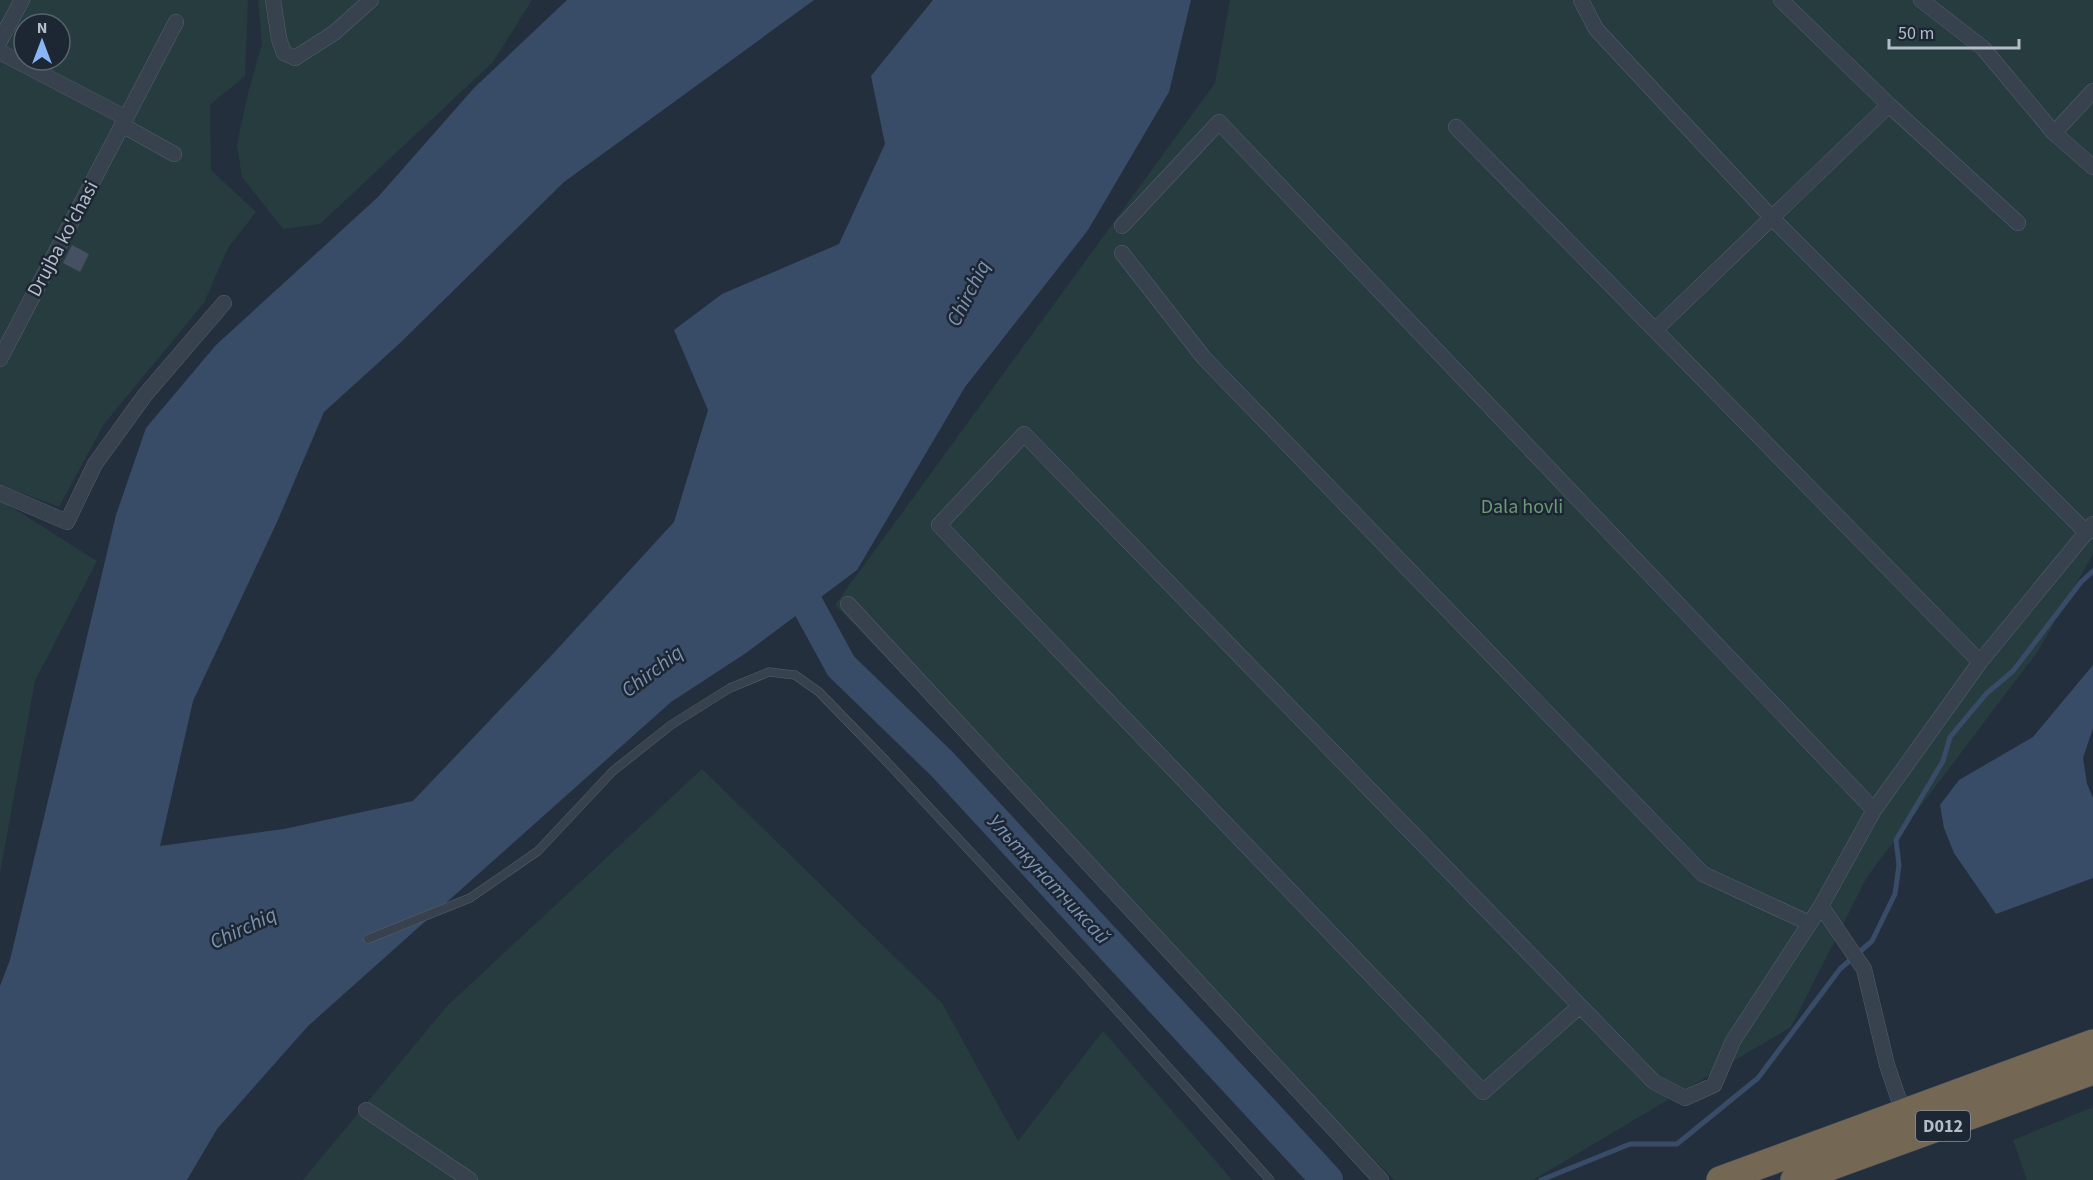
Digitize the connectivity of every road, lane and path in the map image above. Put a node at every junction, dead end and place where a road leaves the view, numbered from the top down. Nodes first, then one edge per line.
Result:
1 (22, 0) edge
2 (273, 0) edge
3 (371, 0) edge
4 (1581, 0) edge
5 (1781, 0) edge
6 (1929, 2) edge
7 (176, 22) dead end
8 (0, 41) edge
9 (0, 52) edge
10 (2093, 91) edge
11 (1889, 105) junction
12 (124, 122) junction
13 (1456, 128) dead end
14 (2054, 133) junction
15 (174, 154) dead end
16 (2093, 167) edge
17 (1773, 218) junction
18 (2018, 223) dead end
19 (1122, 226) dead end
20 (1122, 253) dead end
21 (224, 303) dead end
22 (1654, 330) junction
23 (0, 359) edge
24 (0, 493) edge
25 (2090, 528) edge
26 (848, 604) dead end
27 (1980, 662) junction
28 (1874, 810) junction
29 (1821, 906) junction
30 (1809, 923) junction
31 (368, 939) dead end
32 (1580, 1006) junction
33 (2093, 1044) edge
34 (2093, 1071) edge
35 (366, 1110) dead end
36 (1903, 1112) junction
37 (470, 1180) edge
38 (1270, 1180) edge
39 (1381, 1180) edge
40 (1720, 1180) edge
41 (1794, 1180) edge

1 - 8 street
2 - 3 street
4 - 17 street
5 - 11 street
6 - 14 street
7 - 12 street, Drujba ko'chasi
9 - 12 street
10 - 14 street
11 - 17 street
11 - 18 street
12 - 15 street
12 - 23 street, Drujba ko'chasi
13 - 22 street
14 - 16 street
17 - 22 street
17 - 25 street
19 - 28 street
20 - 30 street
21 - 24 street
22 - 27 street
25 - 27 street
26 - 39 street
27 - 28 street
28 - 29 street
29 - 30 street
29 - 36 street
30 - 32 street
31 - 38 lane
32 - 32 street
33 - 36 highway, D012
34 - 41 highway, D012
35 - 37 street
36 - 40 highway, D012

